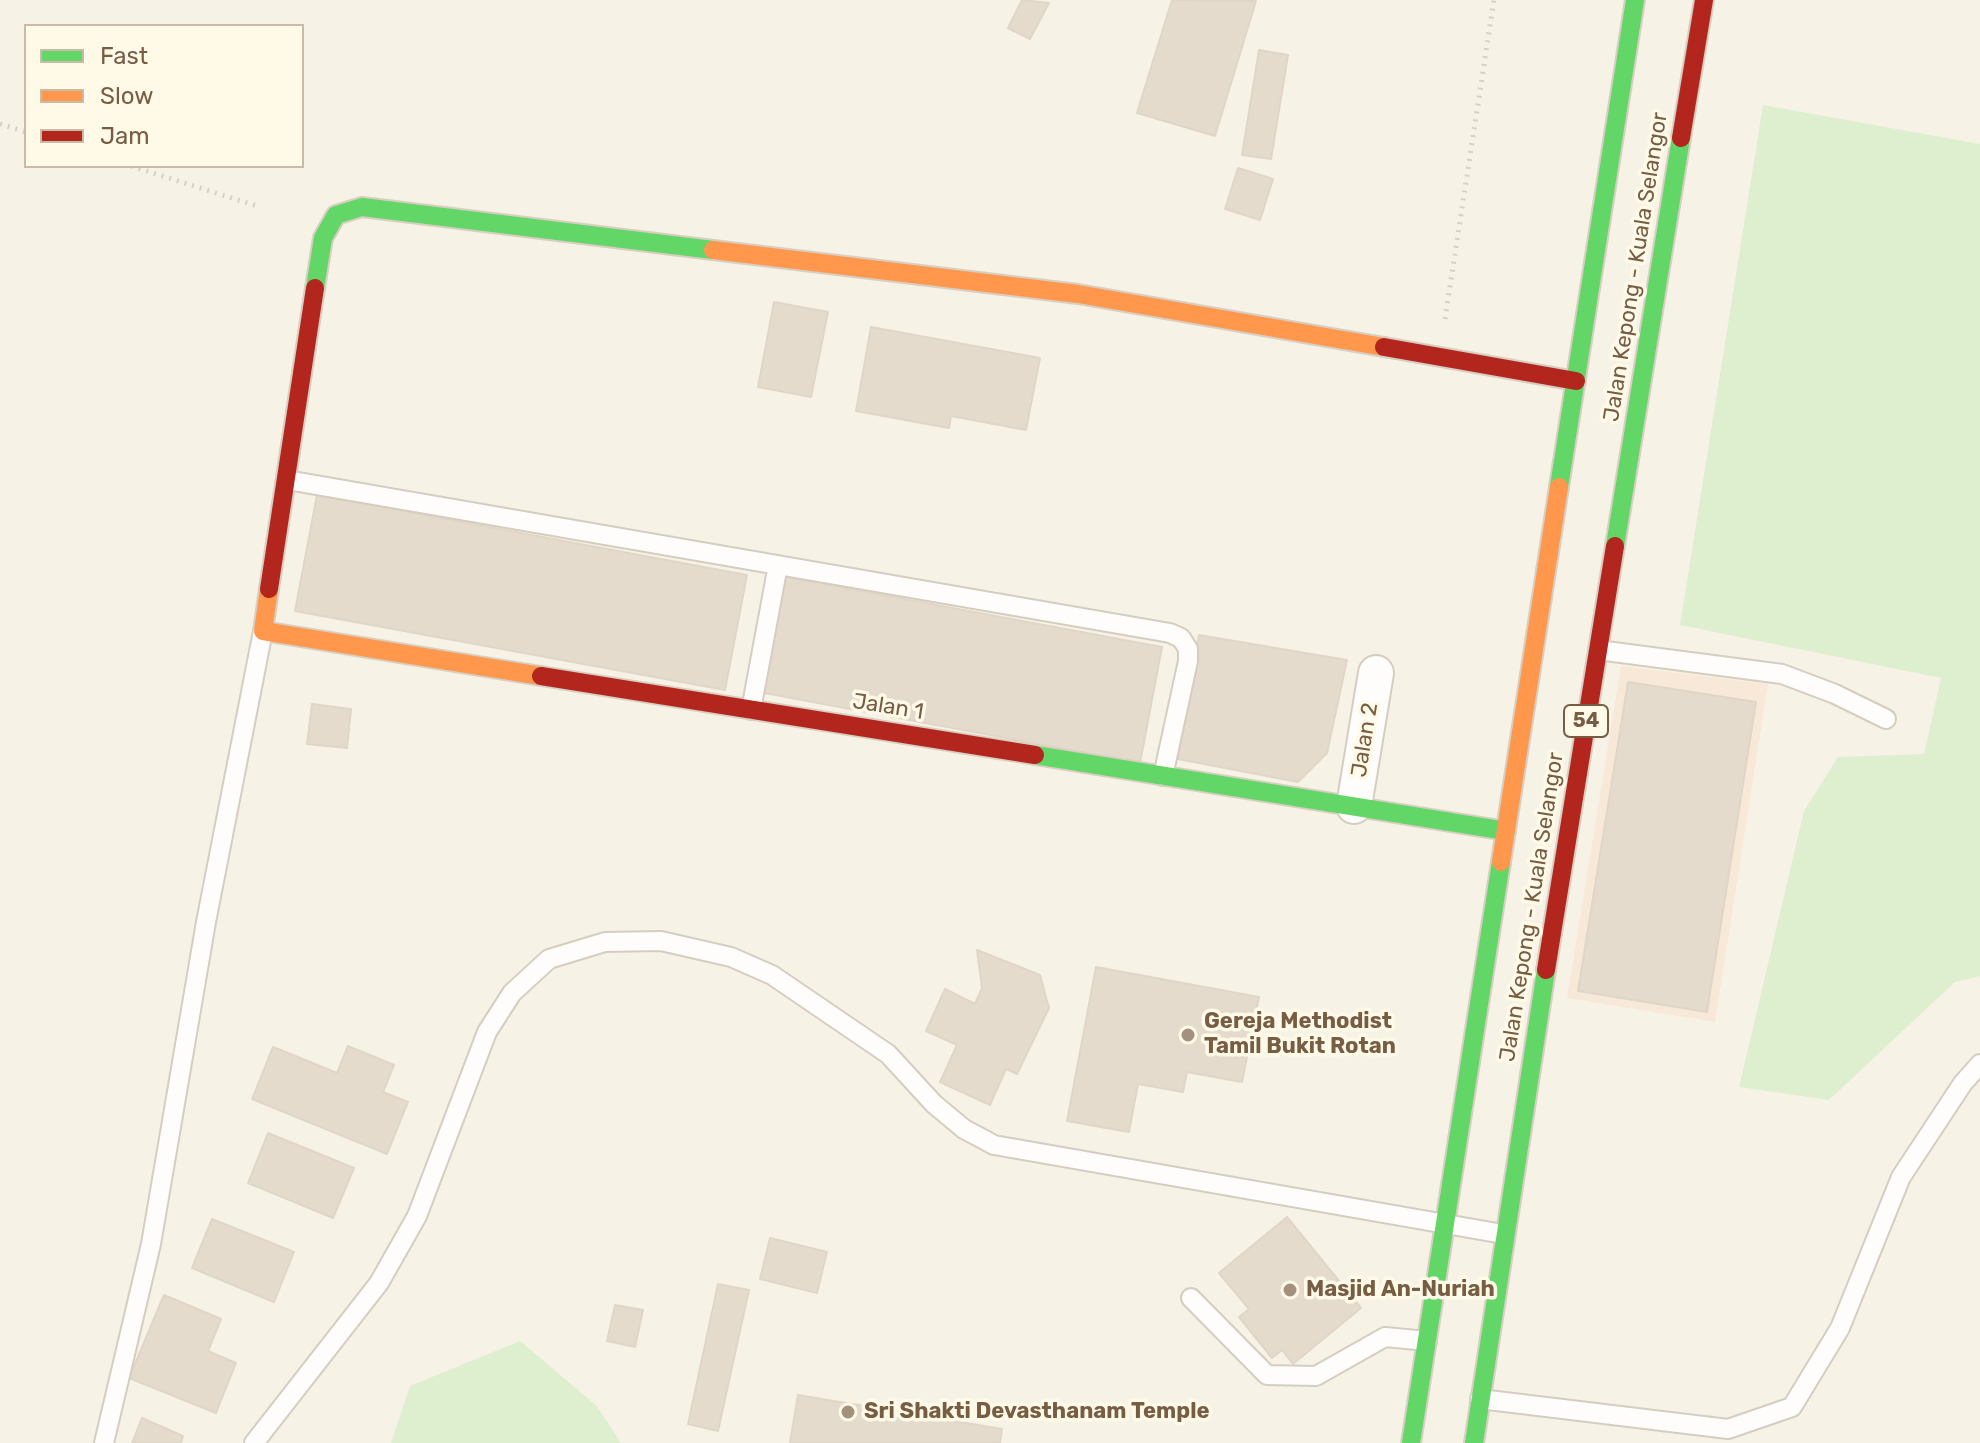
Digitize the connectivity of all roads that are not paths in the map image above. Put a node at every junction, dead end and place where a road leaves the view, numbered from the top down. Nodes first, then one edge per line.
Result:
1 (1635, 0) edge
2 (1704, 0) edge
3 (1576, 381) junction
4 (287, 480) junction
5 (778, 565) junction
6 (263, 631) junction
7 (1598, 650) junction
8 (1376, 673) dead end
9 (751, 710) junction
10 (1886, 719) dead end
11 (1163, 776) junction
12 (1354, 806) junction
13 (1506, 831) junction
14 (1980, 1064) edge
15 (1445, 1223) junction
16 (1503, 1234) junction
17 (1191, 1298) dead end
18 (1427, 1341) junction
19 (1480, 1399) junction
20 (104, 1443) edge
21 (254, 1443) edge
22 (1411, 1443) edge
23 (1474, 1443) edge

1 - 3 main road, Jalan Kepong - Kuala Selangor
2 - 7 main road, Jalan Kepong - Kuala Selangor / 54
3 - 4 main road
3 - 13 main road, Jalan Kepong - Kuala Selangor
4 - 5 lane
4 - 6 main road
5 - 9 lane
5 - 11 lane
6 - 9 main road, Jalan 1
6 - 20 lane
7 - 10 lane
7 - 16 main road, Jalan Kepong - Kuala Selangor / 54
8 - 12 street, Jalan 2
9 - 11 main road, Jalan 1
11 - 12 main road, Jalan 1
12 - 13 main road, Jalan 1
13 - 15 main road, Jalan Kepong - Kuala Selangor
14 - 19 lane
15 - 16 lane
15 - 18 main road, Jalan Kepong - Kuala Selangor
15 - 21 lane
16 - 19 main road, Jalan Kepong - Kuala Selangor / 54
17 - 18 lane
18 - 22 main road, Jalan Kepong - Kuala Selangor
19 - 23 main road, Jalan Kepong - Kuala Selangor / 54

